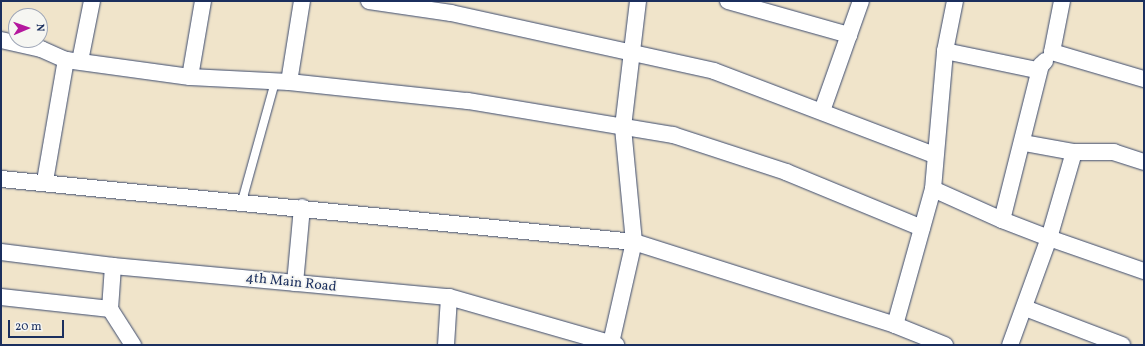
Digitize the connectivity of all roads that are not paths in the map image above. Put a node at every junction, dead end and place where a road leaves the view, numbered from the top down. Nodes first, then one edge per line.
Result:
1 (92, 1) edge
2 (203, 1) edge
3 (302, 1) edge
4 (369, 1) edge
5 (638, 1) edge
6 (728, 1) edge
7 (861, 1) edge
8 (955, 1) edge
9 (1062, 1) edge
10 (462, 8) edge
11 (849, 35) junction
12 (1, 40) edge
13 (945, 51) junction
14 (1052, 52) junction
15 (633, 54) junction
16 (73, 61) junction
17 (1041, 65) junction
18 (190, 77) junction
19 (1144, 79) edge
20 (282, 82) junction
21 (822, 111) junction
22 (623, 127) junction
23 (1024, 143) junction
24 (1074, 152) junction
25 (934, 155) junction
26 (1144, 162) edge
27 (1, 179) edge
28 (45, 181) junction
29 (933, 189) junction
30 (242, 201) junction
31 (302, 207) junction
32 (1002, 220) junction
33 (922, 228) junction
34 (1049, 238) junction
35 (634, 242) junction
36 (1, 252) edge
37 (113, 266) junction
38 (1144, 272) edge
39 (295, 283) junction
40 (1, 297) edge
41 (449, 297) junction
42 (1025, 308) junction
43 (110, 309) junction
44 (895, 325) junction
45 (614, 344) edge
46 (134, 345) edge
47 (446, 345) edge
48 (945, 345) edge
49 (1010, 345) edge
50 (1122, 345) edge

1 - 16 street
2 - 18 street
3 - 20 street
4 - 10 street
5 - 15 street
6 - 11 street
7 - 11 street
8 - 13 street
9 - 14 street
10 - 15 street
11 - 21 street
12 - 16 street
13 - 17 street
13 - 25 street
14 - 17 street
14 - 19 street
15 - 21 street
15 - 22 street
16 - 18 street
16 - 28 street
17 - 23 street
18 - 20 street
20 - 22 street
20 - 30 lane
21 - 25 street
22 - 33 street
22 - 35 street
23 - 24 street
23 - 32 street
24 - 26 street
24 - 34 street
25 - 29 street
27 - 28 street
28 - 30 street
29 - 32 street
29 - 33 street
30 - 31 street
31 - 35 street
31 - 39 street
32 - 34 street
33 - 44 street
34 - 38 street
34 - 42 street
35 - 44 street
35 - 45 street
36 - 37 street, 4th Main Road
37 - 39 street, 4th Main Road
37 - 43 street
39 - 41 street, 4th Main Road
40 - 43 street
41 - 45 street, 4th Main Road
41 - 47 street
42 - 49 street
42 - 50 street
43 - 46 street
44 - 48 street

